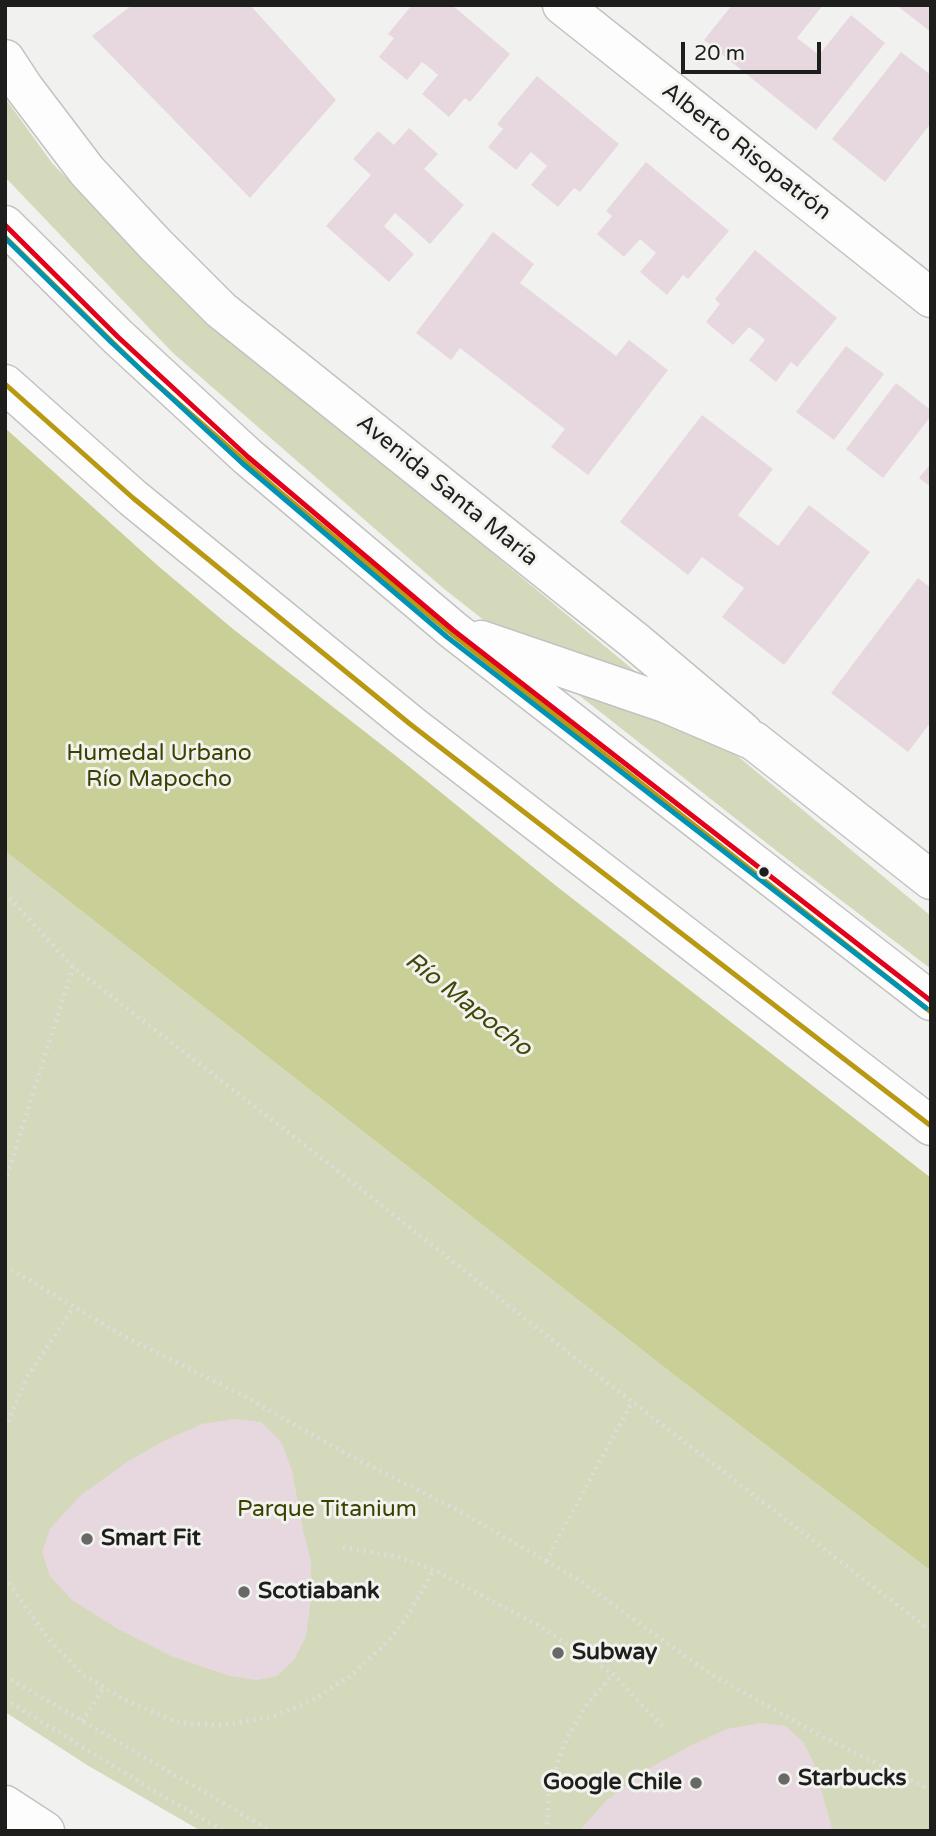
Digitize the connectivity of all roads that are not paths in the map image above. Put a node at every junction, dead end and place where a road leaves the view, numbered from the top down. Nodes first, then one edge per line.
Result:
1 (562, 5) edge
2 (5, 59) edge
3 (5, 225) edge
4 (931, 298) edge
5 (5, 384) edge
6 (453, 630) junction
7 (754, 741) junction
8 (931, 880) edge
9 (931, 1001) edge
10 (931, 1126) edge
11 (5, 1805) edge
12 (45, 1831) edge

1 - 4 main road, Alberto Risopatrón
2 - 7 main road, Avenida Santa María
3 - 6 main road
5 - 10 main road
6 - 7 main road
6 - 9 main road
7 - 8 main road, Avenida Santa María
11 - 12 main road

